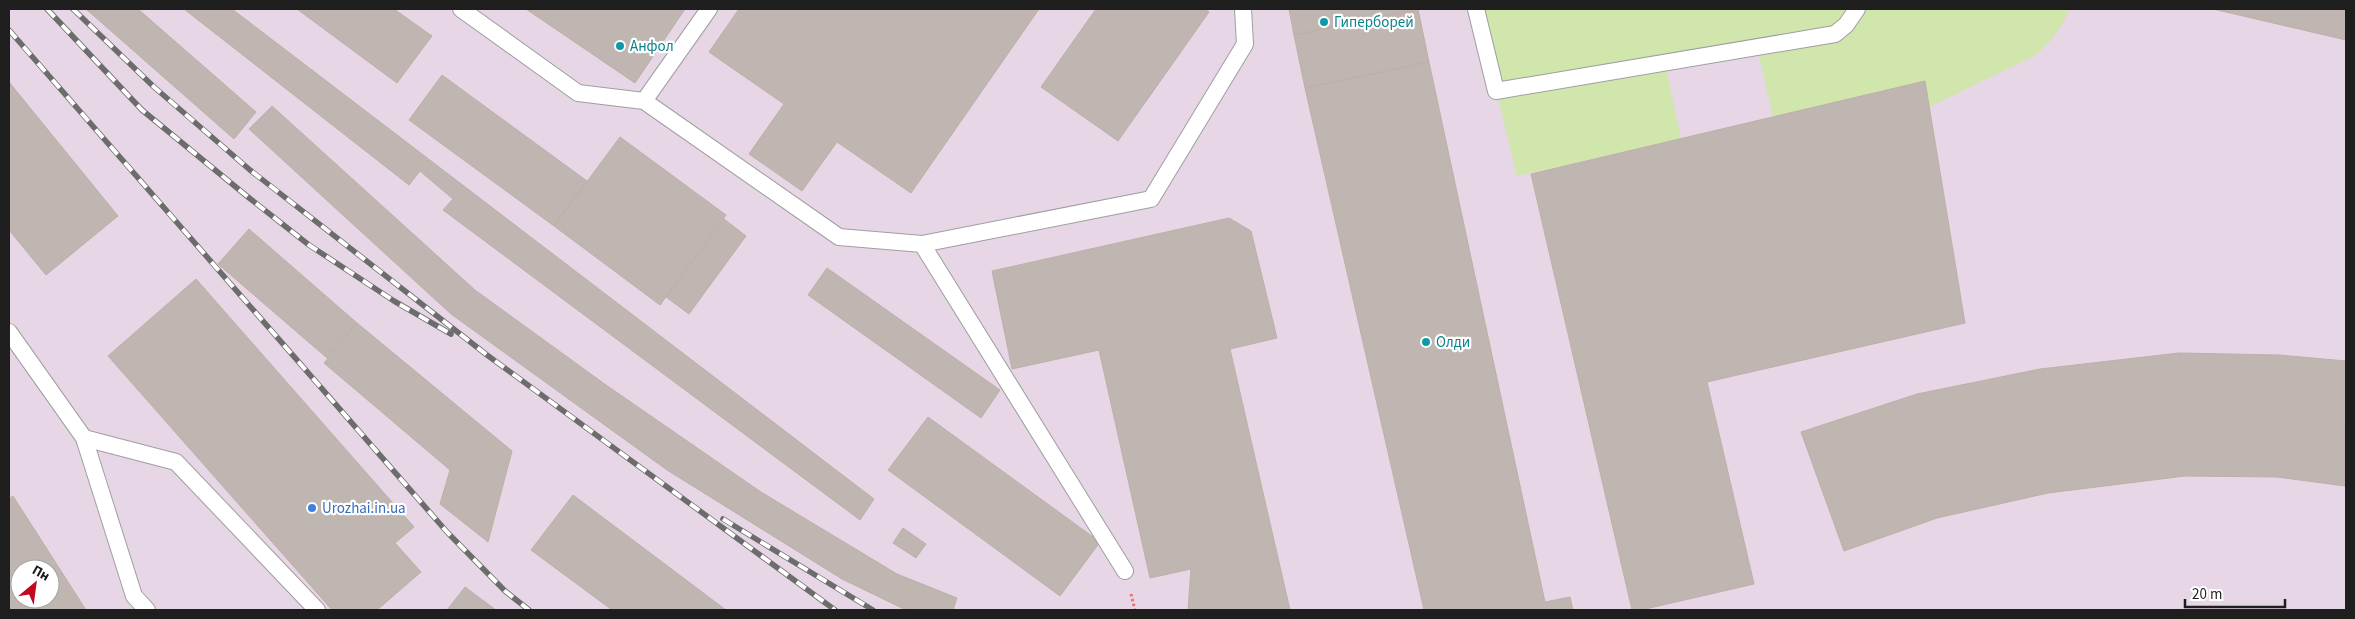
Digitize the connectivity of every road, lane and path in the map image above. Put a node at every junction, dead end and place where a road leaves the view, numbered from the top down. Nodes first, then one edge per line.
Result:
1 (461, 9) edge
2 (709, 9) edge
3 (1242, 9) edge
4 (1476, 9) edge
5 (1857, 9) edge
6 (644, 101) junction
7 (922, 244) junction
8 (9, 332) edge
9 (84, 438) junction
10 (1125, 571) dead end
11 (147, 610) edge
12 (317, 610) edge

1 - 6 lane
2 - 6 lane
3 - 7 lane
4 - 5 lane
6 - 7 lane
7 - 10 lane
8 - 9 lane
9 - 11 lane
9 - 12 lane

